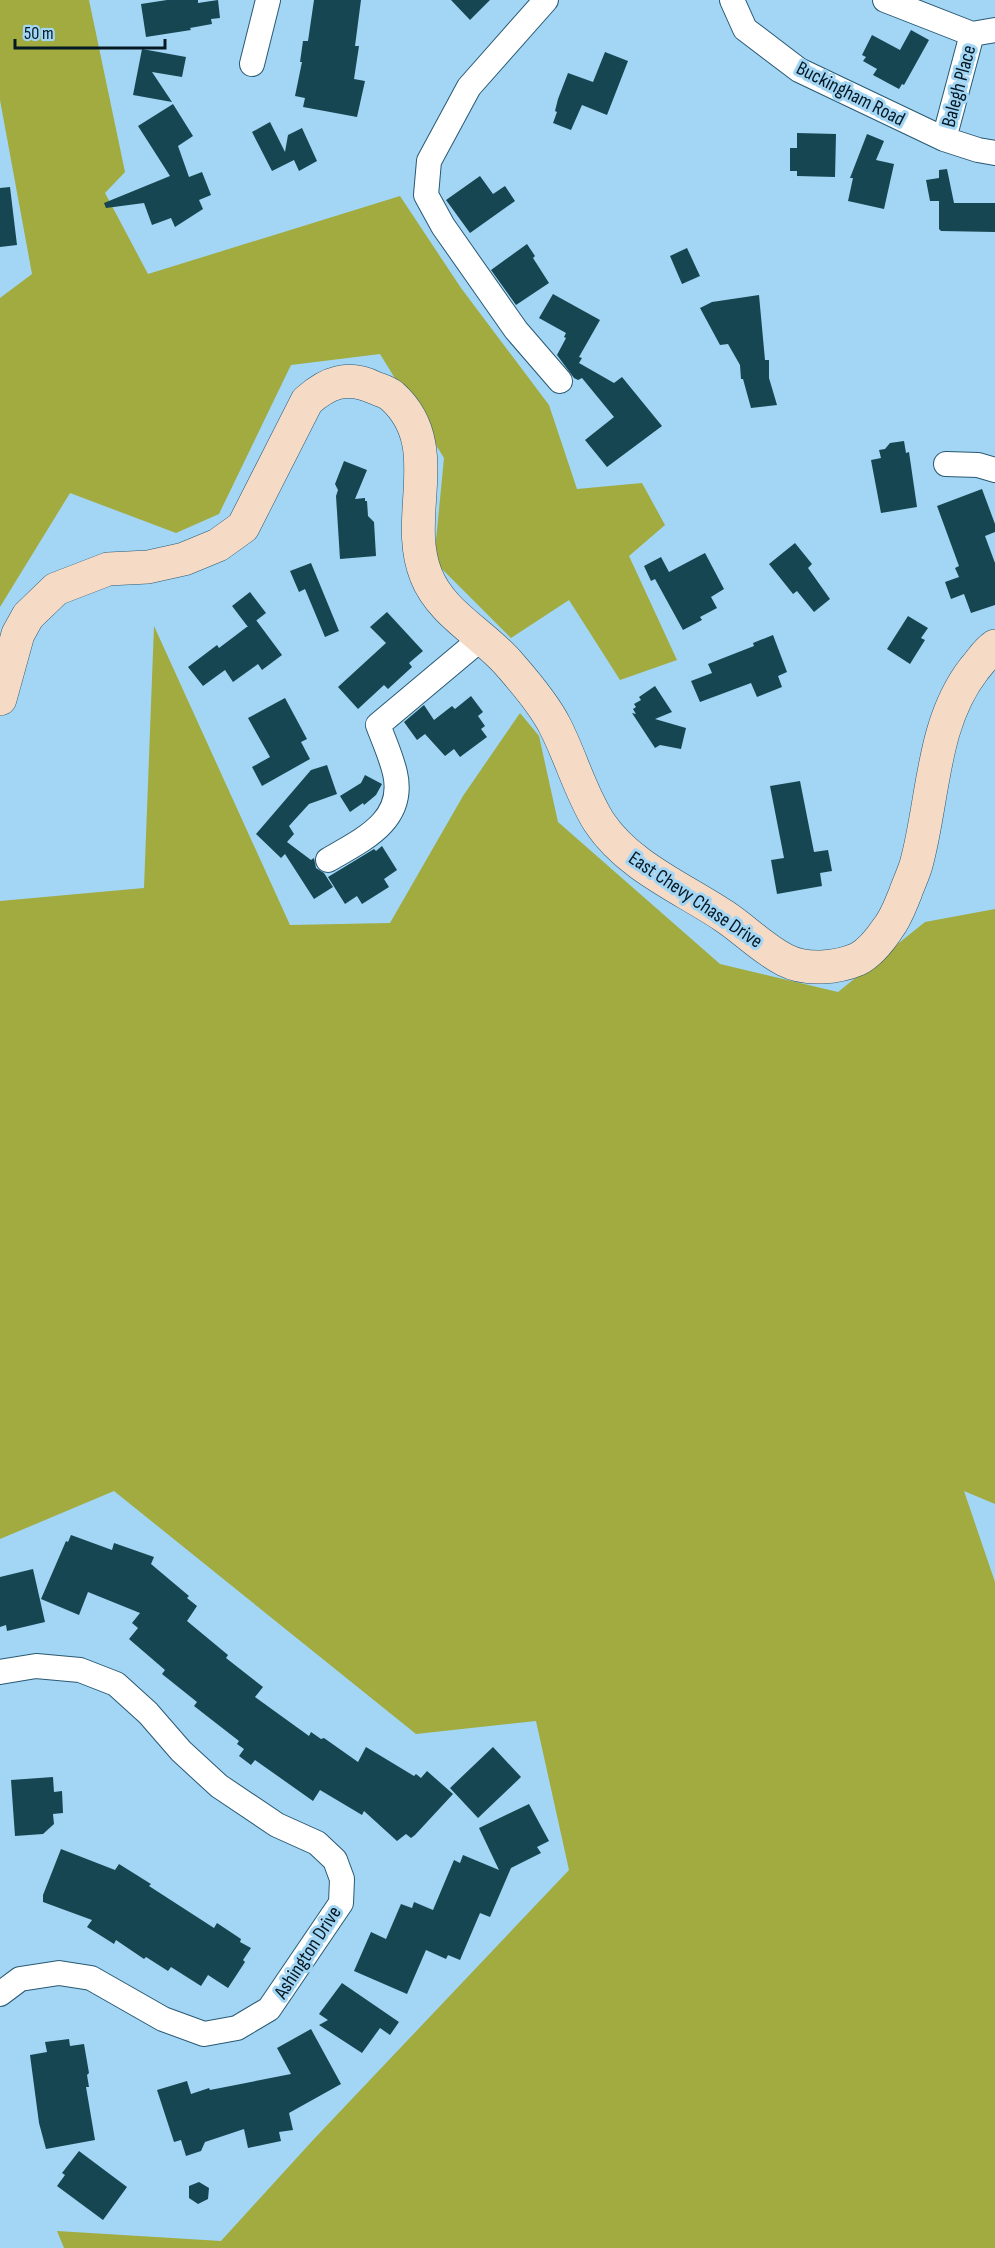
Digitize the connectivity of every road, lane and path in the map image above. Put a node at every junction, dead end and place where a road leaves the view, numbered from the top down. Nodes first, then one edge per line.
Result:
1 (268, 0) edge
2 (546, 0) edge
3 (732, 0) edge
4 (885, 0) edge
5 (983, 32) edge
6 (252, 64) dead end
7 (944, 139) junction
8 (995, 153) edge
9 (560, 381) dead end
10 (946, 464) dead end
11 (995, 470) edge
12 (483, 638) junction
13 (995, 646) edge
14 (0, 699) edge
15 (328, 860) dead end
16 (0, 1672) edge
17 (0, 1994) edge

1 - 6 street
2 - 9 street
3 - 7 street, Buckingham Road
4 - 5 street
5 - 7 street, Balegh Place
7 - 8 street, Buckingham Road
10 - 11 street
12 - 13 main road, East Chevy Chase Drive
12 - 14 main road, East Chevy Chase Drive
12 - 15 street
16 - 17 street, Ashington Drive

